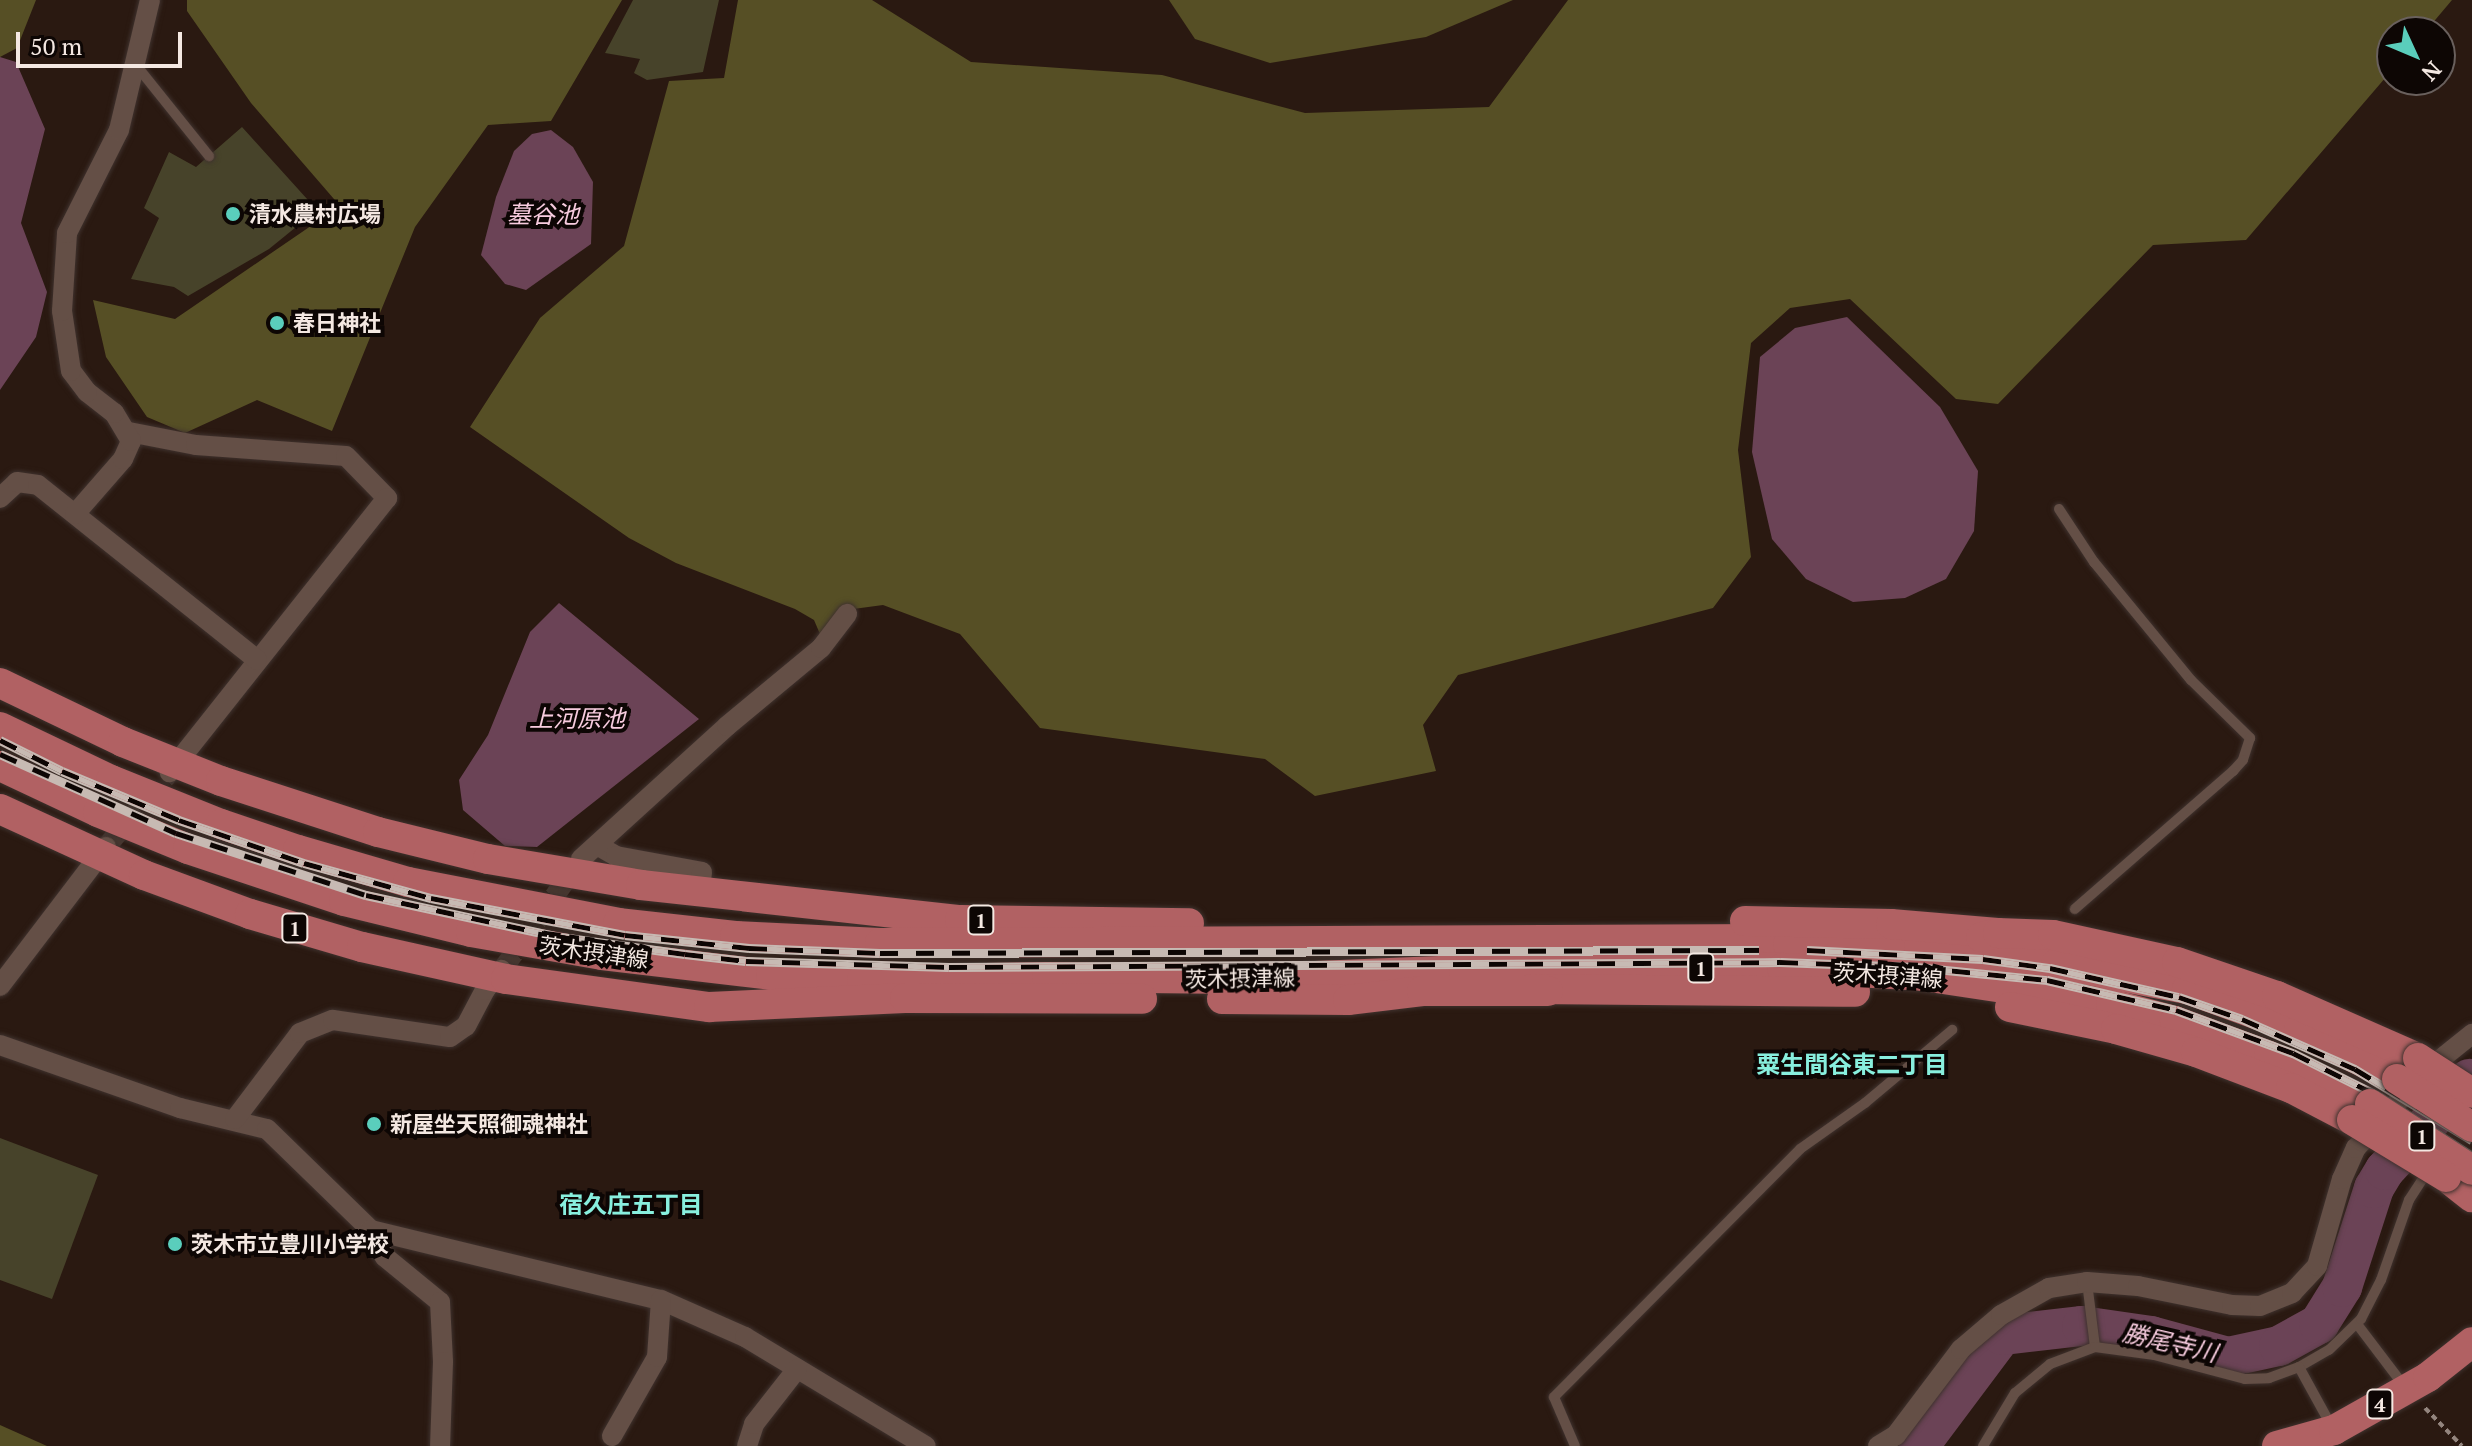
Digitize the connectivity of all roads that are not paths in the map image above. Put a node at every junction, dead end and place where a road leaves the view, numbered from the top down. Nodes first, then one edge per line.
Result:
1 (150, 0) edge
2 (136, 65) junction
3 (209, 156) dead end
4 (129, 432) junction
5 (0, 498) edge
6 (2059, 509) dead end
7 (75, 514) junction
8 (847, 614) dead end
9 (257, 660) junction
10 (0, 683) edge
11 (0, 727) edge
12 (0, 766) edge
13 (173, 768) junction
14 (0, 785) edge
15 (0, 809) edge
16 (141, 830) junction
17 (597, 845) junction
18 (188, 849) junction
19 (298, 850) junction
20 (104, 852) junction
21 (581, 859) tunnel mouth
22 (700, 892) junction
23 (733, 895) junction
24 (2075, 909) dead end
25 (1998, 933) junction
26 (1771, 939) junction
27 (499, 974) junction
28 (1350, 975) junction
29 (0, 986) edge
30 (1548, 991) junction
31 (771, 999) junction
32 (1952, 1030) dead end
33 (2472, 1034) edge
34 (0, 1045) edge
35 (2408, 1069) junction
36 (2472, 1093) edge
37 (2361, 1112) junction
38 (235, 1119) junction
39 (2466, 1133) edge
40 (2459, 1174) edge
41 (2472, 1197) edge
42 (371, 1230) junction
43 (2087, 1282) junction
44 (661, 1300) junction
45 (2357, 1324) junction
46 (2472, 1342) edge
47 (2095, 1347) junction
48 (2299, 1367) junction
49 (797, 1369) junction
50 (2406, 1389) junction
51 (2334, 1430) junction
52 (609, 1441) edge
53 (440, 1446) edge
54 (747, 1446) edge
55 (926, 1446) edge
56 (1575, 1446) edge
57 (1878, 1446) edge
58 (1983, 1446) edge
59 (2277, 1446) edge

1 - 2 street
2 - 3 lane
2 - 4 street
4 - 7 street
4 - 9 street
5 - 7 street
6 - 24 lane
7 - 9 street
8 - 17 street
9 - 13 street
10 - 13 main road, 1
11 - 19 main road, 茨木摂津線 / 1
12 - 16 main road, 茨木摂津線 / 1
13 - 22 main road, 1
14 - 16 main road
15 - 20 main road, 1
16 - 18 main road, 茨木摂津線 / 1
17 - 21 street
17 - 22 street
18 - 28 main road, 茨木摂津線 / 1
18 - 31 main road, 1
19 - 23 main road, 1
19 - 26 main road, 茨木摂津線 / 1
20 - 27 main road, 1
20 - 29 street
22 - 23 main road, 1
23 - 25 main road, 1
25 - 26 main road
25 - 35 main road
26 - 35 main road, 茨木摂津線 / 1
27 - 31 main road, 1
27 - 38 street
28 - 30 main road, 1
28 - 37 main road, 茨木摂津線 / 1
30 - 31 main road, 1
30 - 37 main road, 1
32 - 56 lane
33 - 43 street
34 - 38 street
35 - 36 main road, bridge
35 - 39 main road, 茨木摂津線 / 1, bridge
37 - 40 main road, 茨木摂津線 / 1, bridge
38 - 42 street
39 - 45 lane
40 - 41 main road, 茨木摂津線
42 - 44 street
42 - 53 street
43 - 47 lane
43 - 57 street
44 - 49 street
44 - 52 street
45 - 48 lane
45 - 50 lane
46 - 50 main road, 4
47 - 48 lane
47 - 58 lane
48 - 51 lane
49 - 54 street
49 - 55 street
50 - 51 main road, 4
51 - 59 main road, 4

